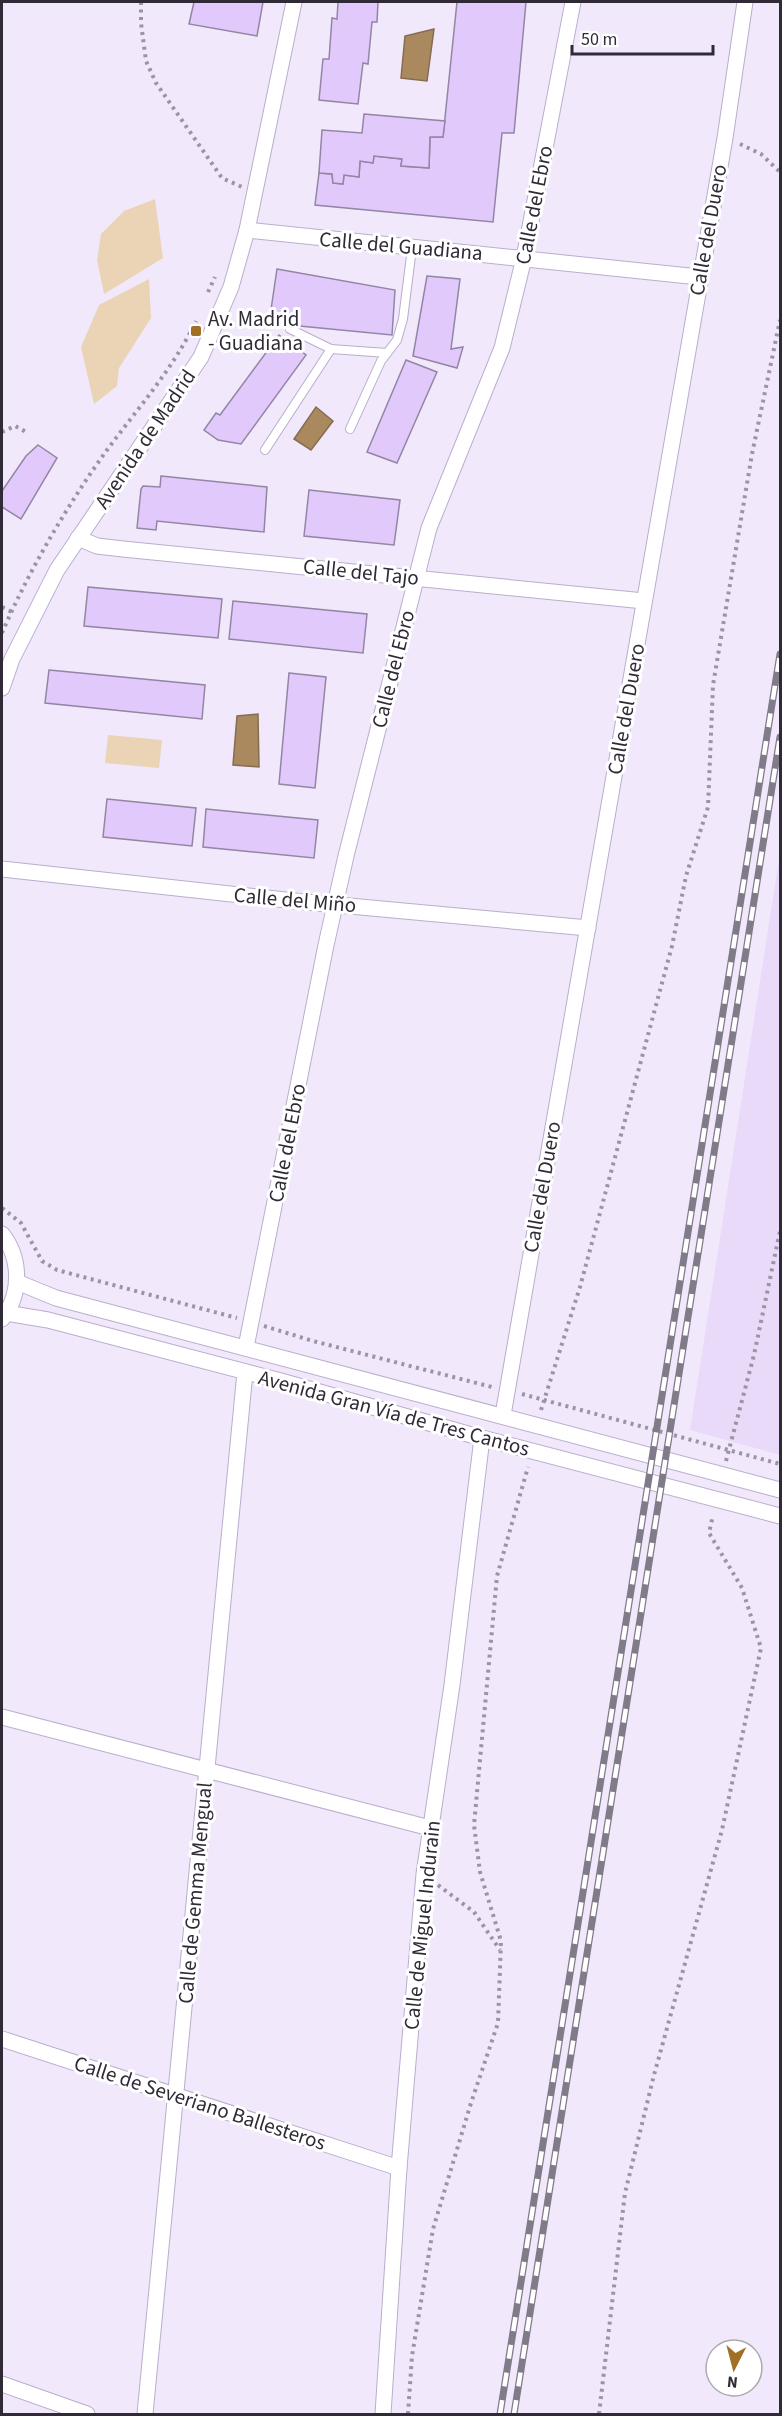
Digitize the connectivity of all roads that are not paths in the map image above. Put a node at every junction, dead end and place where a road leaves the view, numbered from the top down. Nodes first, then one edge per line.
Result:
1 (294, 2) edge
2 (573, 2) edge
3 (745, 2) edge
4 (247, 230) junction
5 (412, 248) junction
6 (524, 258) junction
7 (699, 277) junction
8 (290, 328) dead end
9 (331, 349) junction
10 (387, 353) junction
11 (350, 429) dead end
12 (265, 450) dead end
13 (78, 538) junction
14 (415, 578) junction
15 (644, 601) junction
16 (2, 688) edge
17 (2, 869) edge
18 (335, 903) junction
19 (588, 928) junction
20 (2, 1234) edge
21 (17, 1282) junction
22 (4, 1316) edge
23 (246, 1347) junction
24 (245, 1372) junction
25 (503, 1415) junction
26 (482, 1438) junction
27 (780, 1490) edge
28 (780, 1516) edge
29 (2, 1717) edge
30 (207, 1770) junction
31 (430, 1828) junction
32 (2, 2039) edge
33 (176, 2095) junction
34 (399, 2168) junction
35 (2, 2384) edge
36 (87, 2415) edge
37 (145, 2415) edge
38 (383, 2415) edge

1 - 4 street, Avenida de Madrid
2 - 6 street, Calle del Ebro
3 - 7 street, Calle del Duero
4 - 5 street, Calle del Guadiana
4 - 13 street, Avenida de Madrid
5 - 6 street, Calle del Guadiana
5 - 10 lane
6 - 7 street, Calle del Guadiana
6 - 14 street, Calle del Ebro
7 - 15 street, Calle del Duero
8 - 9 lane
9 - 10 lane
9 - 12 lane
10 - 11 lane
13 - 14 street, Calle del Tajo
13 - 16 street, Avenida de Madrid
14 - 15 street, Calle del Tajo
14 - 18 street, Calle del Ebro
15 - 19 street, Calle del Duero
17 - 18 street, Calle del Miño
18 - 19 street, Calle del Miño
18 - 23 street, Calle del Ebro
19 - 25 street, Calle del Duero
20 - 21 street
21 - 22 street
21 - 23 street, Avenida Gran Vía de Tres Cantos
22 - 24 street, Avenida Gran Vía de Tres Cantos
23 - 25 street, Avenida Gran Vía de Tres Cantos
24 - 26 street, Avenida Gran Vía de Tres Cantos
24 - 30 street, Calle de Gemma Mengual
25 - 27 street, Avenida Gran Vía de Tres Cantos
26 - 28 street, Avenida Gran Vía de Tres Cantos
26 - 31 street, Calle de Miguel Indurain
29 - 30 street
30 - 31 street
30 - 33 street, Calle de Gemma Mengual
31 - 34 street, Calle de Miguel Indurain
32 - 33 street, Calle de Severiano Ballesteros
33 - 34 street, Calle de Severiano Ballesteros
33 - 37 street, Calle de Gemma Mengual
34 - 38 street, Calle de Miguel Indurain
35 - 36 street

